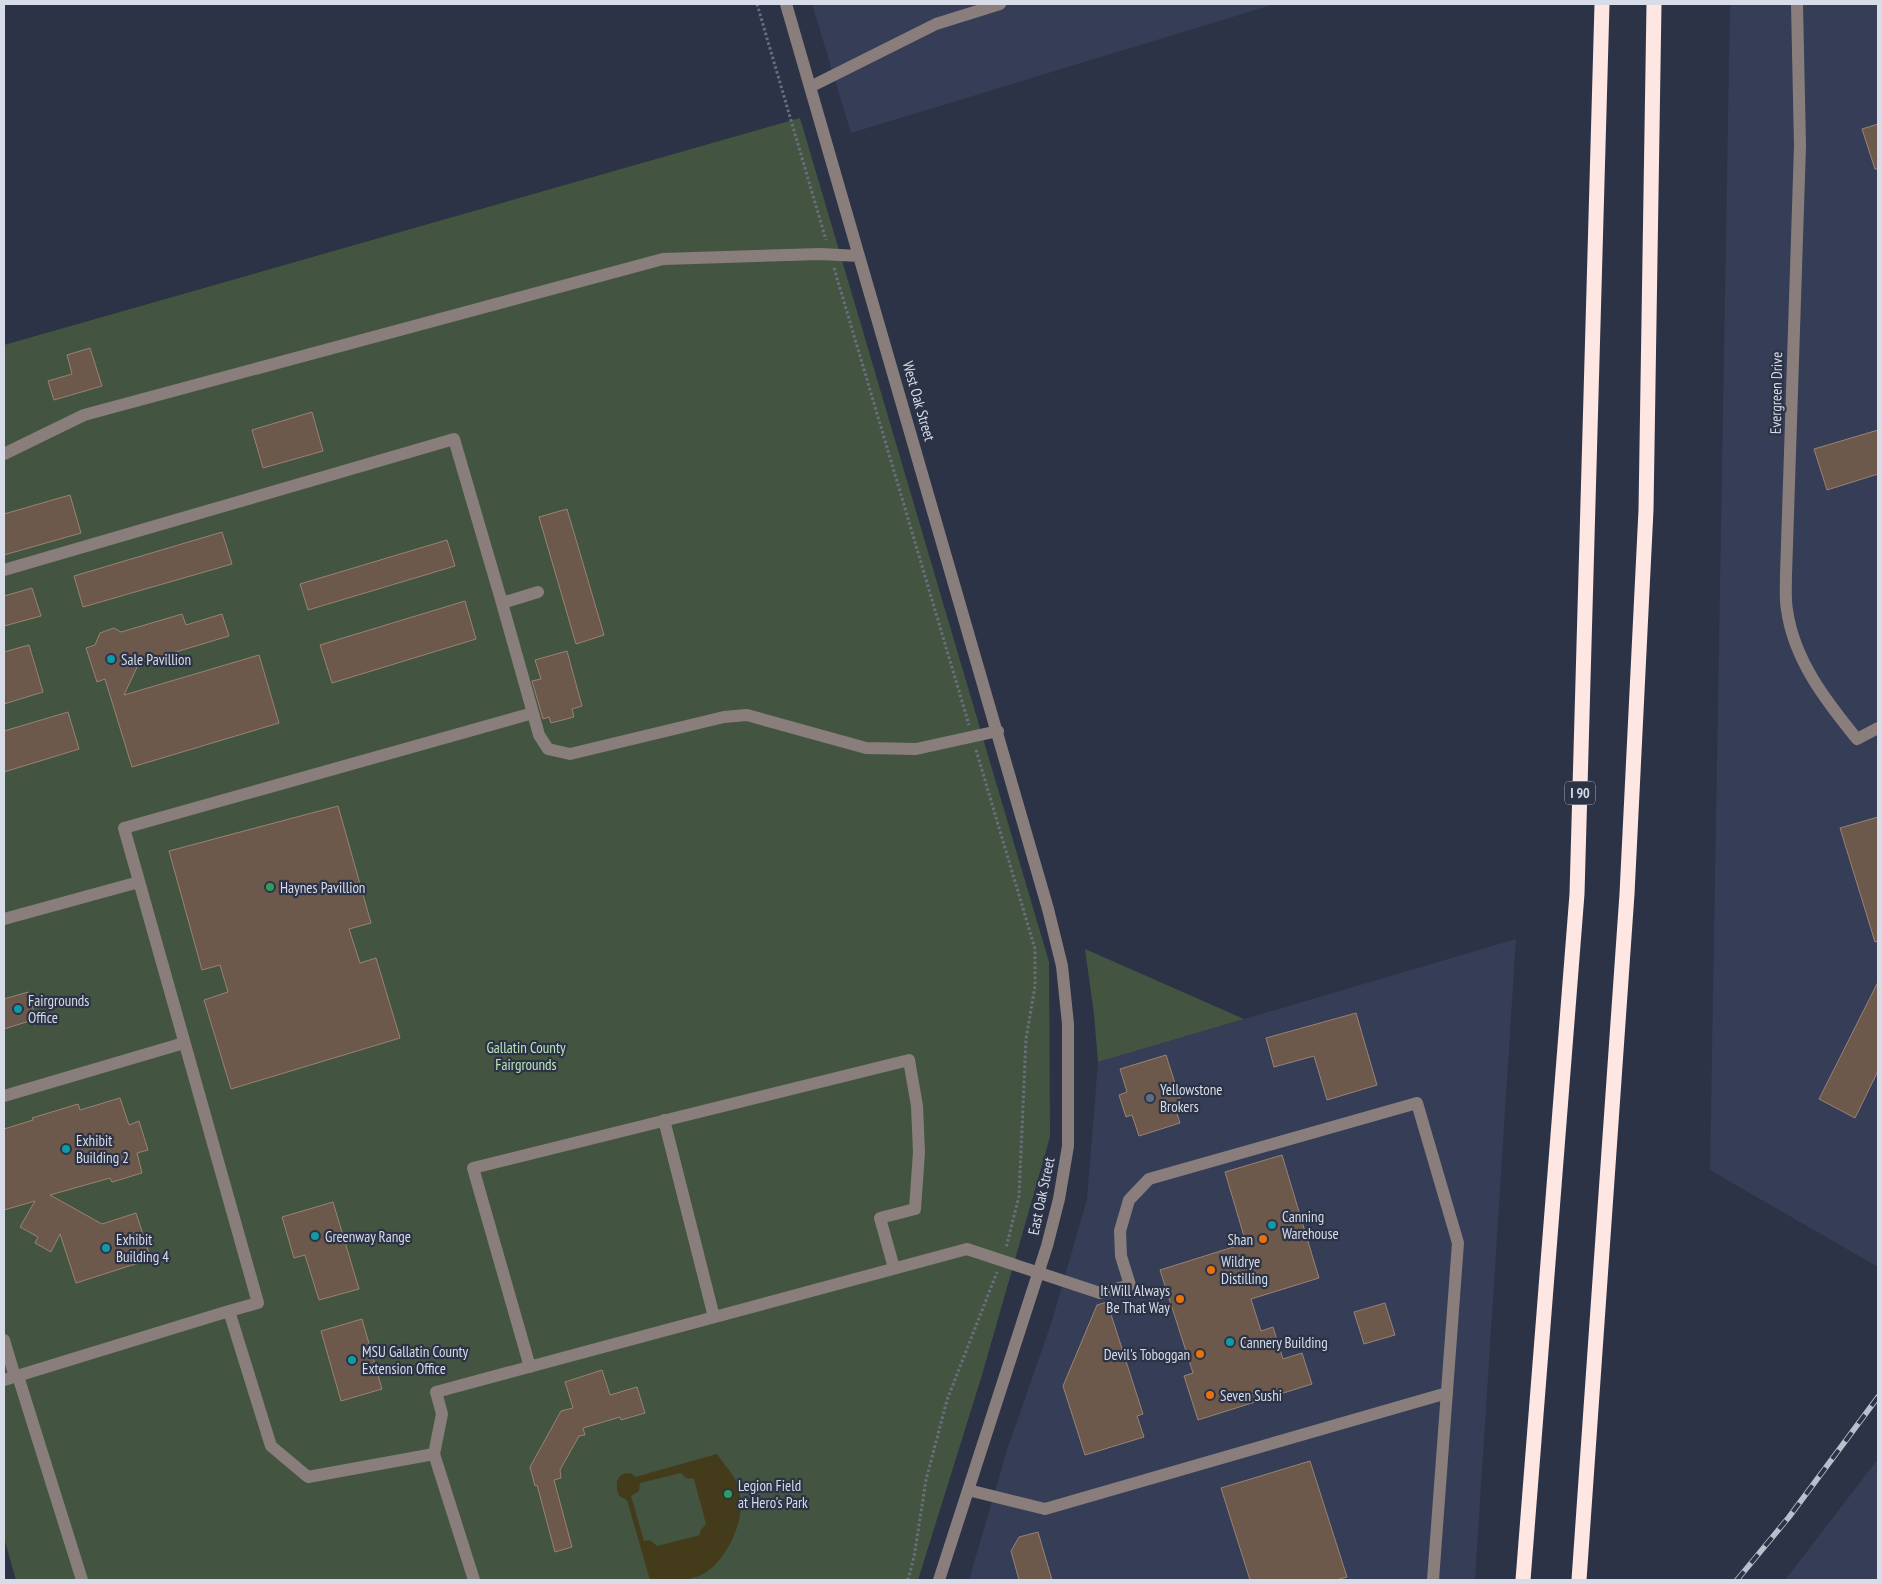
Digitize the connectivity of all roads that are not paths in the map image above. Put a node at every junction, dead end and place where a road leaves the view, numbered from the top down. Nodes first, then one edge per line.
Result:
1 (786, 4) edge
2 (1000, 4) edge
3 (1602, 4) edge
4 (1654, 4) edge
5 (1797, 4) edge
6 (810, 87) junction
7 (859, 256) junction
8 (4, 454) edge
9 (4, 570) edge
10 (538, 592) dead end
11 (502, 603) junction
12 (533, 713) junction
13 (1878, 728) edge
14 (998, 731) junction
15 (1020, 808) joint
16 (139, 882) junction
17 (4, 919) edge
18 (184, 1043) junction
19 (4, 1096) edge
20 (664, 1120) junction
21 (894, 1268) junction
22 (1038, 1274) junction
23 (229, 1310) junction
24 (714, 1317) junction
25 (4, 1340) edge
26 (530, 1366) junction
27 (12, 1378) edge
28 (1447, 1393) junction
29 (434, 1454) junction
30 (968, 1490) junction
31 (82, 1580) edge
32 (474, 1580) edge
33 (939, 1580) edge
34 (1433, 1580) edge
35 (1523, 1580) edge
36 (1579, 1580) edge

1 - 6 street, West Oak Street
2 - 6 street
3 - 35 highway, I 90
4 - 36 highway
5 - 13 street, Evergreen Drive
6 - 7 street, West Oak Street
7 - 8 street
7 - 14 street, West Oak Street
9 - 11 street
10 - 11 street
11 - 12 street
12 - 14 street
12 - 16 street
14 - 15 street, West Oak Street
15 - 22 street, East Oak Street
16 - 17 street
16 - 18 street
18 - 19 street
18 - 23 street
20 - 21 street
20 - 24 street
20 - 26 street
21 - 22 street
21 - 24 street
22 - 28 street
22 - 30 street, East Oak Street
23 - 27 street
23 - 29 street
24 - 26 street
25 - 27 street
26 - 29 street
27 - 31 street
28 - 30 street
28 - 34 street
29 - 32 street
30 - 33 street, East Oak Street

